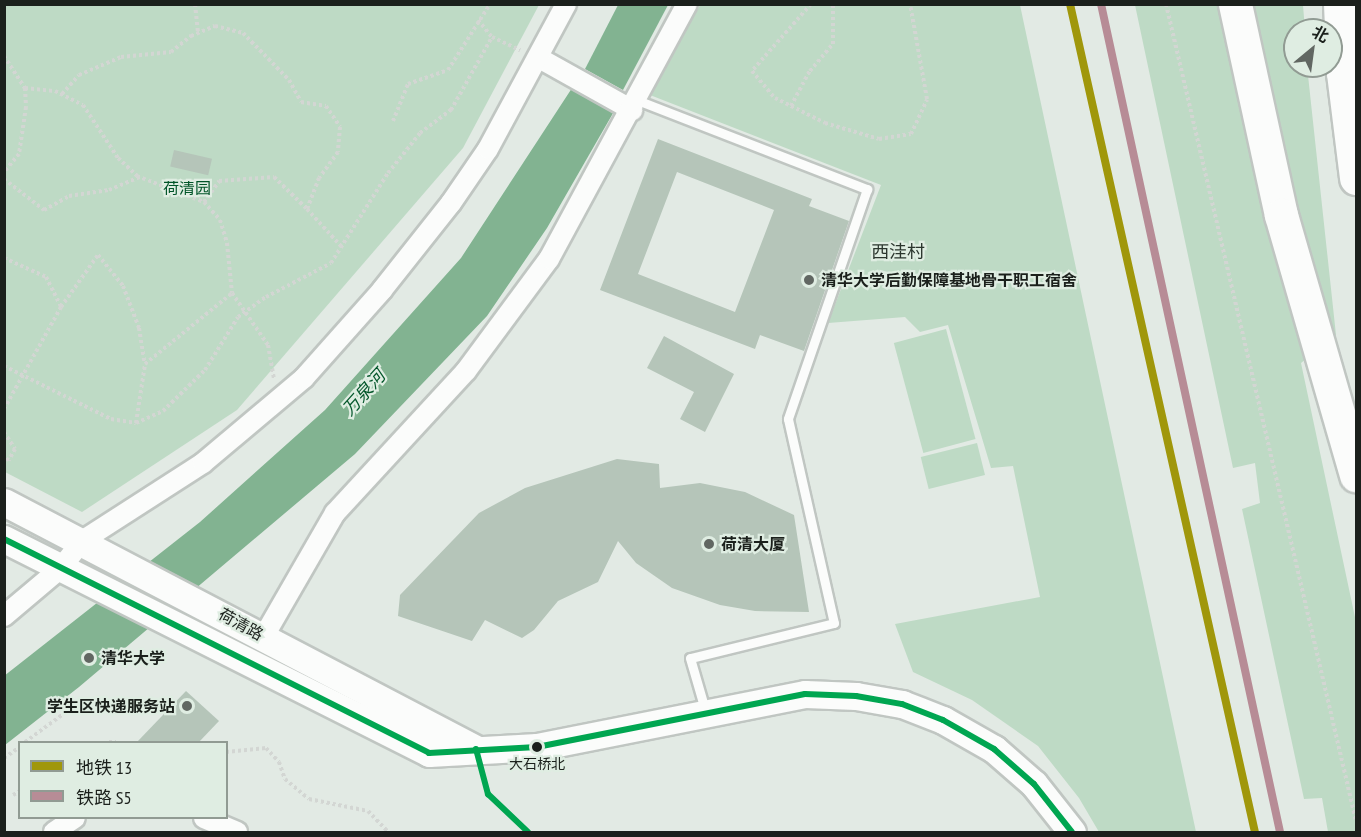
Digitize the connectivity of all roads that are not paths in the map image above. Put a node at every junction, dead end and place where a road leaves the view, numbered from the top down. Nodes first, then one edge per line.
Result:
1 (566, 4) edge
2 (687, 4) edge
3 (1235, 4) edge
4 (1340, 4) edge
5 (539, 58) junction
6 (635, 105) junction
7 (1356, 178) edge
8 (1356, 475) edge
9 (4, 502) edge
10 (4, 539) edge
11 (92, 546) junction
12 (61, 568) junction
13 (4, 616) edge
14 (264, 636) junction
15 (706, 714) junction
16 (476, 749) junction
17 (74, 819) edge
18 (206, 819) edge
19 (54, 832) edge
20 (237, 832) edge
21 (1072, 832) edge

1 - 5 street
2 - 6 street
3 - 8 highway
4 - 7 highway
5 - 6 street
5 - 11 street
6 - 14 street
6 - 15 lane
9 - 11 main road, 荷清路
10 - 12 main road, 荷清路
11 - 12 street
11 - 14 main road, 荷清路
12 - 13 street
12 - 16 main road, 荷清路
14 - 16 main road, 荷清路
15 - 16 main road, 荷清路
15 - 21 main road, 荷清路
17 - 19 street
18 - 20 street

